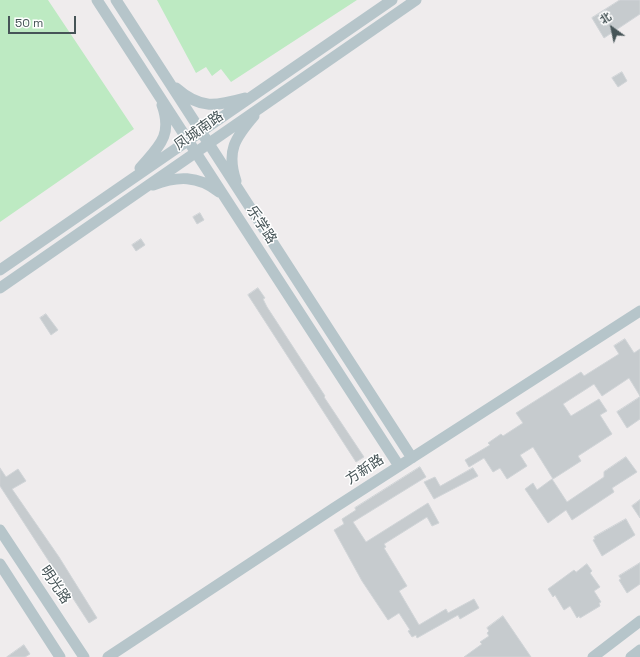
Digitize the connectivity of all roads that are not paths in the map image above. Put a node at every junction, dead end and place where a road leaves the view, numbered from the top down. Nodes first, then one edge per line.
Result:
1 (98, 0) edge
2 (116, 0) edge
3 (392, 0) edge
4 (416, 0) edge
5 (168, 81) junction
6 (155, 89) junction
7 (257, 93) junction
8 (264, 104) junction
9 (200, 132) junction
10 (188, 140) junction
11 (208, 143) junction
12 (195, 152) junction
13 (125, 184) junction
14 (239, 192) junction
15 (132, 195) junction
16 (226, 199) junction
17 (0, 270) edge
18 (0, 288) edge
19 (640, 311) edge
20 (412, 458) junction
21 (398, 466) junction
22 (0, 530) edge
23 (0, 564) edge
24 (640, 621) edge
25 (640, 650) edge
26 (60, 657) edge
27 (84, 657) edge
28 (108, 657) edge
29 (593, 657) edge
30 (631, 657) edge

1 - 6 street, 乐学路
2 - 5 street, 乐学路
3 - 7 street, 凤城南路
4 - 8 street, 凤城南路
5 - 7 street
5 - 9 street, 乐学路
6 - 10 street, 乐学路
6 - 13 street
7 - 9 street, 凤城南路
8 - 11 street, 凤城南路
8 - 14 street
9 - 10 street, 凤城南路
9 - 11 street, 乐学路
10 - 12 street, 乐学路
10 - 13 street, 凤城南路
11 - 12 street, 凤城南路
11 - 14 street, 乐学路
12 - 15 street, 凤城南路
12 - 16 street, 乐学路
13 - 17 street, 凤城南路
14 - 20 street, 乐学路
15 - 16 street
15 - 18 street, 凤城南路
16 - 21 street, 乐学路
19 - 20 street, 方新路
20 - 21 street, 方新路
21 - 28 street, 方新路
22 - 27 street, 明光路
23 - 26 street
24 - 29 street
25 - 30 street

